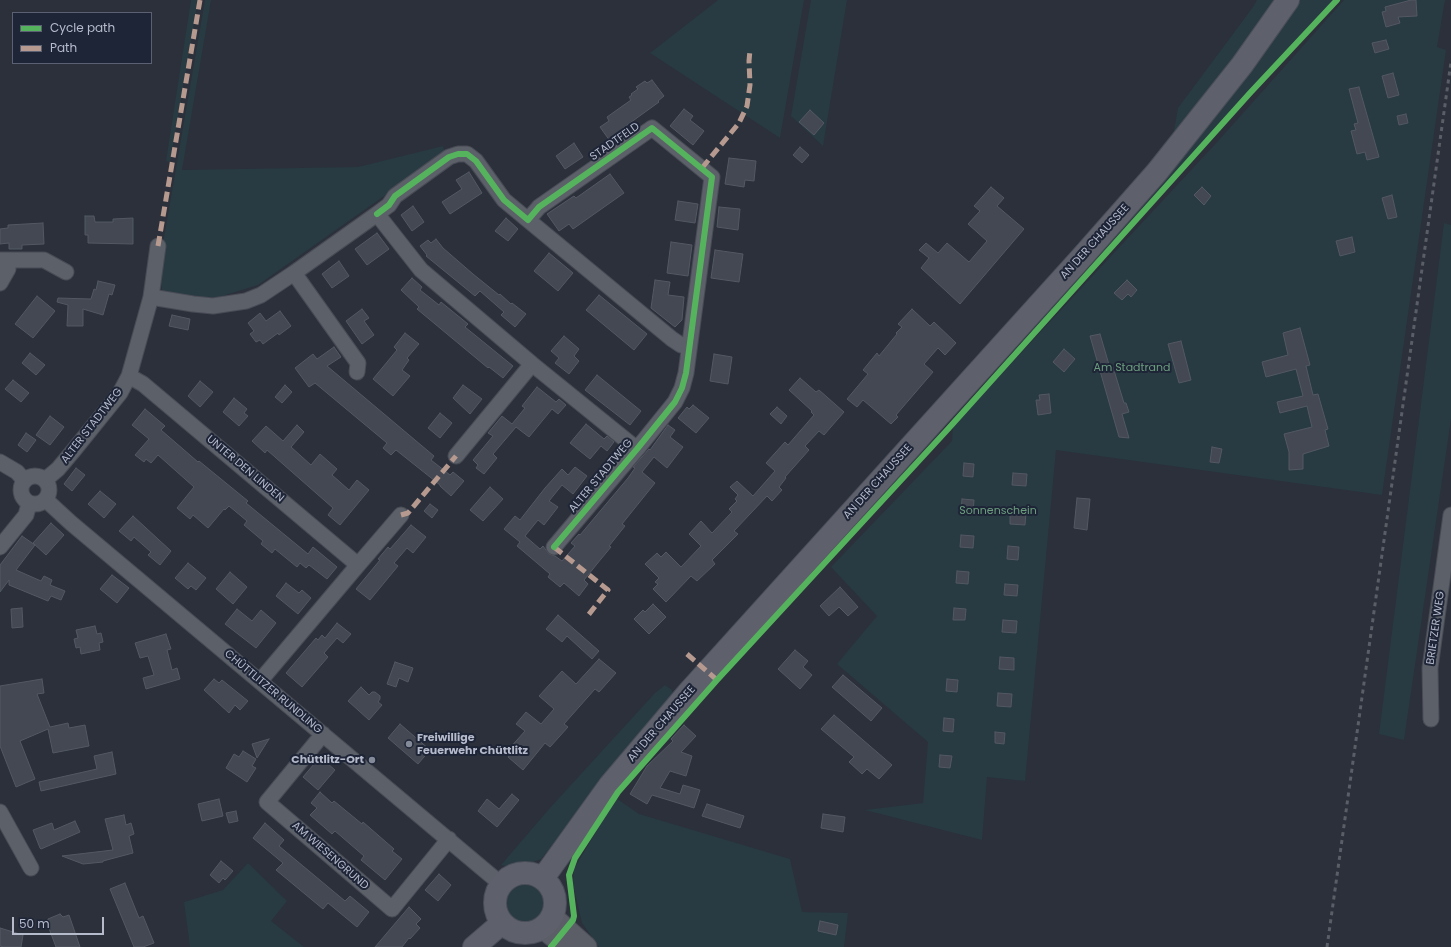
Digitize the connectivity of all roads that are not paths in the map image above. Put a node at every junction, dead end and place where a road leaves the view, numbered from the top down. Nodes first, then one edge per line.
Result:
1 (1288, 0) edge
2 (377, 214) junction
3 (528, 220) junction
4 (158, 246) dead end
5 (4, 260) edge
6 (66, 272) dead end
7 (294, 273) junction
8 (0, 283) edge
9 (151, 297) junction
10 (689, 347) junction
11 (532, 364) junction
12 (357, 372) dead end
13 (129, 376) junction
14 (661, 418) joint
15 (637, 449) junction
16 (456, 456) dead end
17 (0, 462) edge
18 (24, 480) junction
19 (45, 480) junction
20 (46, 500) junction
21 (29, 504) junction
22 (401, 515) dead end
23 (1451, 515) edge
24 (0, 547) edge
25 (554, 547) dead end
26 (358, 565) junction
27 (260, 682) junction
28 (1431, 718) dead end
29 (323, 734) junction
30 (0, 812) edge
31 (449, 840) junction
32 (31, 868) dead end
33 (543, 878) junction
34 (501, 884) junction
35 (502, 922) junction
36 (548, 923) junction
37 (474, 947) edge
38 (567, 947) edge
39 (586, 947) edge

1 - 33 main road, AN DER CHAUSSEE
2 - 3 street
2 - 7 street
2 - 11 street, ALTER STADTWEG
3 - 10 street
3 - 10 street, STADTFELD
4 - 9 street, ALTER STADTWEG
5 - 6 street
5 - 8 street
7 - 9 street
7 - 12 street
9 - 13 street, ALTER STADTWEG
10 - 14 street, STADTFELD
11 - 15 street, ALTER STADTWEG
11 - 16 street
13 - 19 street, ALTER STADTWEG
13 - 26 street, UNTER DEN LINDEN
14 - 15 street, ALTER STADTWEG
15 - 25 street, ALTER STADTWEG
17 - 18 street
18 - 19 street
18 - 21 street
19 - 20 street
20 - 21 street
20 - 27 street, CHÜTTLITZER RUNDLING
21 - 24 street
22 - 26 street
23 - 28 street, BRIETZER WEG
26 - 27 street
27 - 29 street, CHÜTTLITZER RUNDLING
29 - 31 street, CHÜTTLITZER RUNDLING
29 - 31 street, AM WIESENGRUND
30 - 32 street
31 - 34 street, CHÜTTLITZER RUNDLING
33 - 34 main road
33 - 36 main road
34 - 35 main road
35 - 36 main road
35 - 37 main road
36 - 38 street
36 - 39 street

